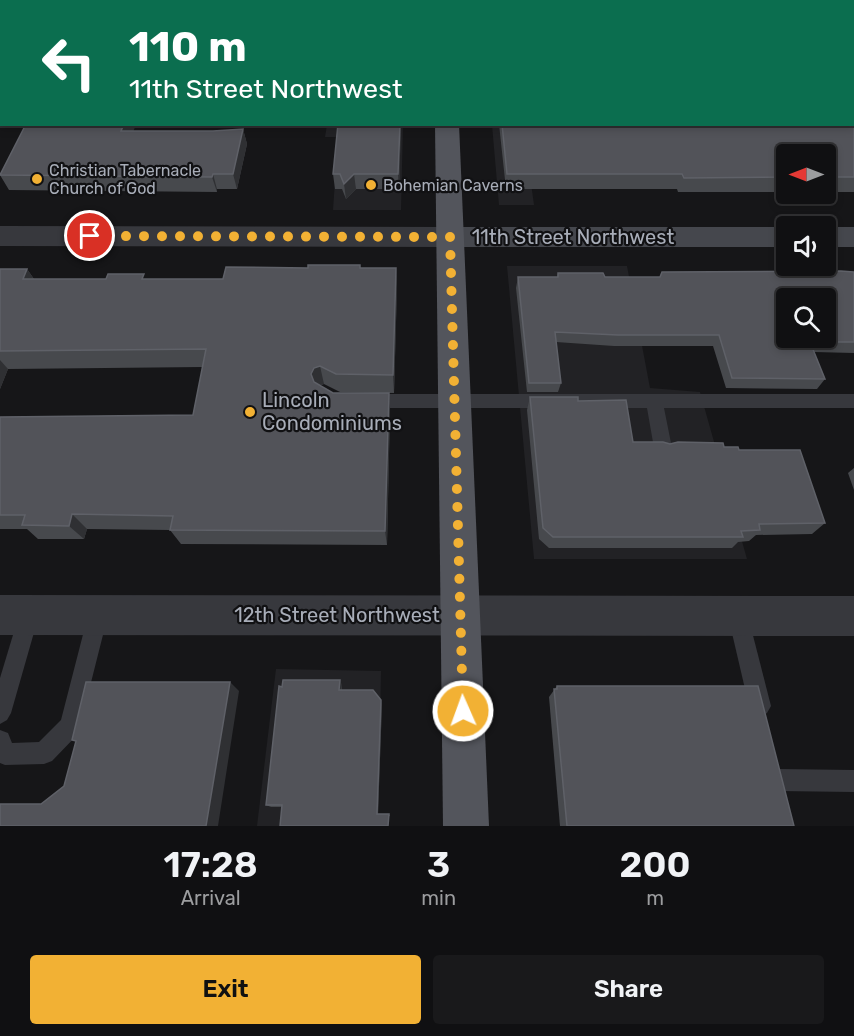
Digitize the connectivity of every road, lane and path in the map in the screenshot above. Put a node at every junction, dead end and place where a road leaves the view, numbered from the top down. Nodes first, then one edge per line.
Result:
1 (447, 126) edge
2 (0, 236) edge
3 (450, 237) junction
4 (776, 237) edge
5 (836, 237) edge
6 (854, 237) edge
7 (454, 400) junction
8 (654, 400) junction
9 (358, 401) edge
10 (854, 401) edge
11 (663, 448) edge
12 (15, 615) edge
13 (98, 615) junction
14 (460, 615) junction
15 (738, 616) junction
16 (854, 616) edge
17 (0, 713) edge
18 (765, 726) edge
19 (0, 741) edge
20 (854, 781) edge
21 (784, 803) edge
22 (466, 826) edge

1 - 3 main road
2 - 3 street, 11th Street Northwest
3 - 4 main road, 11th Street Northwest
3 - 7 main road
5 - 6 main road
7 - 8 lane
7 - 9 lane
7 - 14 main road
8 - 10 lane
8 - 11 lane
12 - 13 street, 12th Street Northwest
12 - 17 lane
13 - 14 street, 12th Street Northwest
13 - 19 lane
14 - 15 street, 12th Street Northwest
14 - 22 main road
15 - 16 street, 12th Street Northwest
15 - 18 lane
20 - 21 lane

